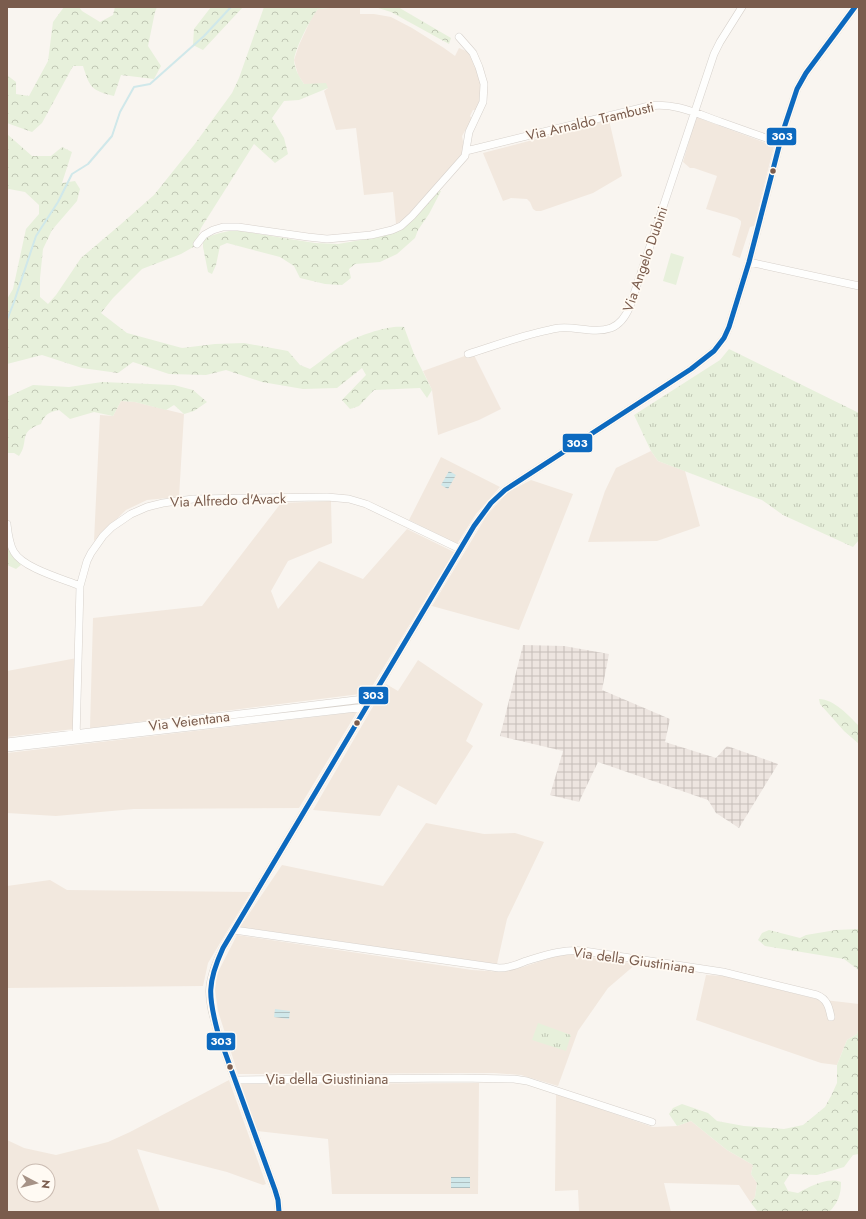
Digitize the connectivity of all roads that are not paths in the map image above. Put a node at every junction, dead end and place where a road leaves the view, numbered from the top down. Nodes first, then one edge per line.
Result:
1 (742, 7) edge
2 (855, 7) edge
3 (458, 37) dead end
4 (694, 112) junction
5 (780, 143) junction
6 (466, 151) junction
7 (197, 244) dead end
8 (749, 262) junction
9 (859, 286) edge
10 (468, 354) dead end
11 (7, 524) edge
12 (460, 549) junction
13 (80, 586) junction
14 (372, 698) junction
15 (366, 707) junction
16 (76, 737) junction
17 (7, 742) edge
18 (7, 748) edge
19 (234, 930) junction
20 (830, 1017) dead end
21 (235, 1080) junction
22 (652, 1122) dead end
23 (279, 1212) edge

1 - 4 street, Via Angelo Dubini
2 - 5 street
3 - 6 street
4 - 5 street, Via Arnaldo Trambusti
4 - 6 street, Via Arnaldo Trambusti
4 - 10 street, Via Angelo Dubini
5 - 8 street
6 - 7 street
8 - 9 street
8 - 12 street
11 - 13 street
12 - 13 street, Via Alfredo d'Avack
12 - 14 street
13 - 16 street, Via Alfredo d'Avack
14 - 15 street
14 - 16 street, Via Veientana
15 - 16 street, Via Veientana
15 - 19 street
16 - 17 street, Via Veientana
16 - 18 street, Via Veientana
19 - 20 street, Via della Giustiniana
19 - 21 street
21 - 22 street, Via della Giustiniana
21 - 23 street

